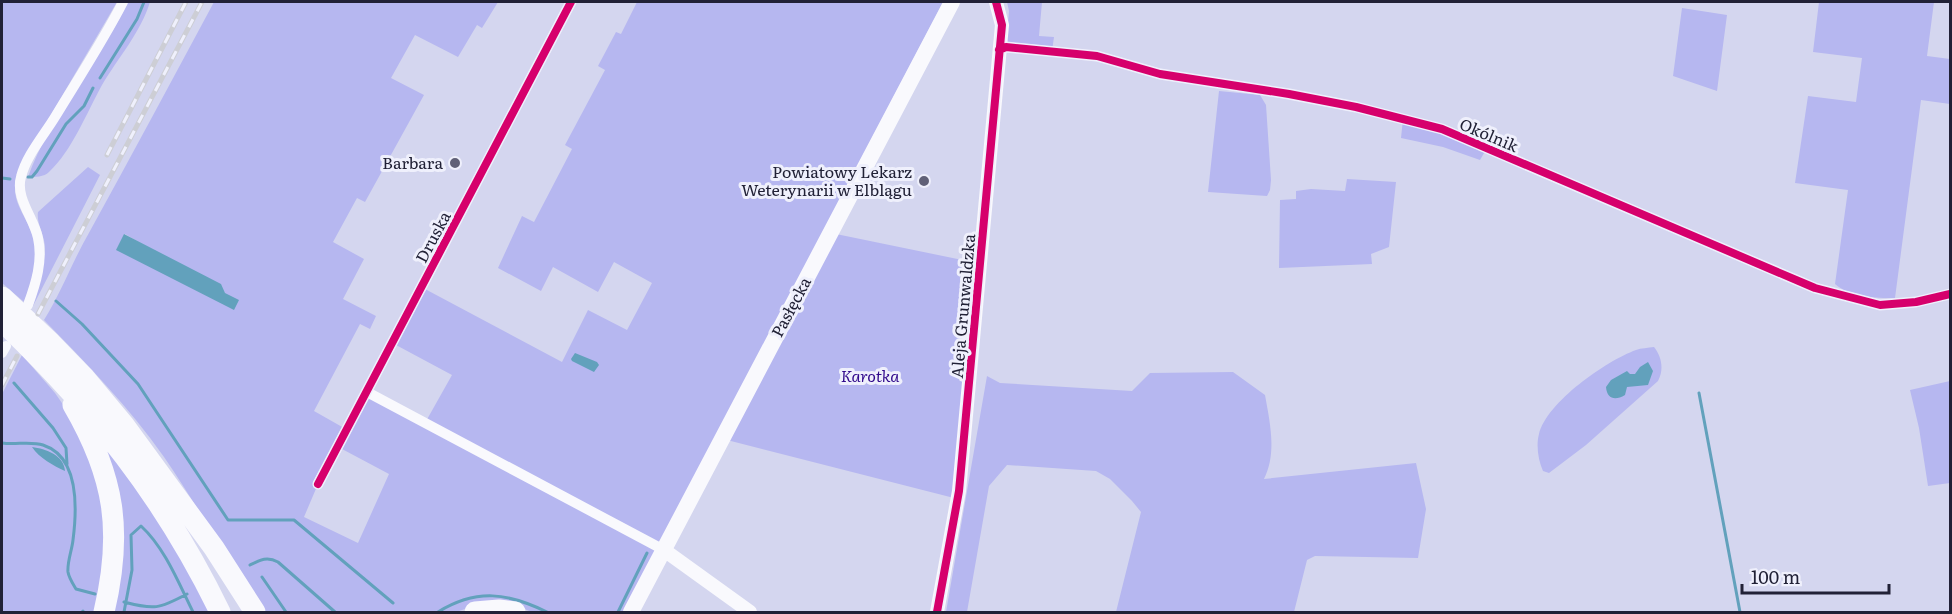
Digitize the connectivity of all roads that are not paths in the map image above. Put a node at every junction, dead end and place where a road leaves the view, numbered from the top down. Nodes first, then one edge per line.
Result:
1 (123, 2) edge
2 (572, 2) edge
3 (952, 2) edge
4 (996, 2) edge
5 (999, 50) junction
6 (1950, 294) edge
7 (2, 297) edge
8 (28, 305) dead end
9 (2, 321) edge
10 (51, 369) junction
11 (367, 392) junction
12 (318, 484) dead end
13 (188, 514) junction
14 (664, 550) junction
15 (104, 612) edge
16 (220, 612) edge
17 (239, 612) edge
18 (255, 612) edge
19 (475, 612) edge
20 (515, 612) edge
21 (631, 612) edge
22 (750, 612) edge
23 (937, 612) edge

1 - 8 street
2 - 11 street, Druska
3 - 14 main road, Pasłęcka
4 - 5 street, Aleja Grunwaldzka
5 - 6 street, Okólnik
5 - 23 street, Aleja Grunwaldzka
7 - 13 highway
9 - 10 highway
10 - 15 highway
10 - 16 highway
11 - 12 street, Druska
11 - 14 street
13 - 17 highway
13 - 18 highway
14 - 21 main road, Pasłęcka
14 - 22 street
19 - 20 highway

